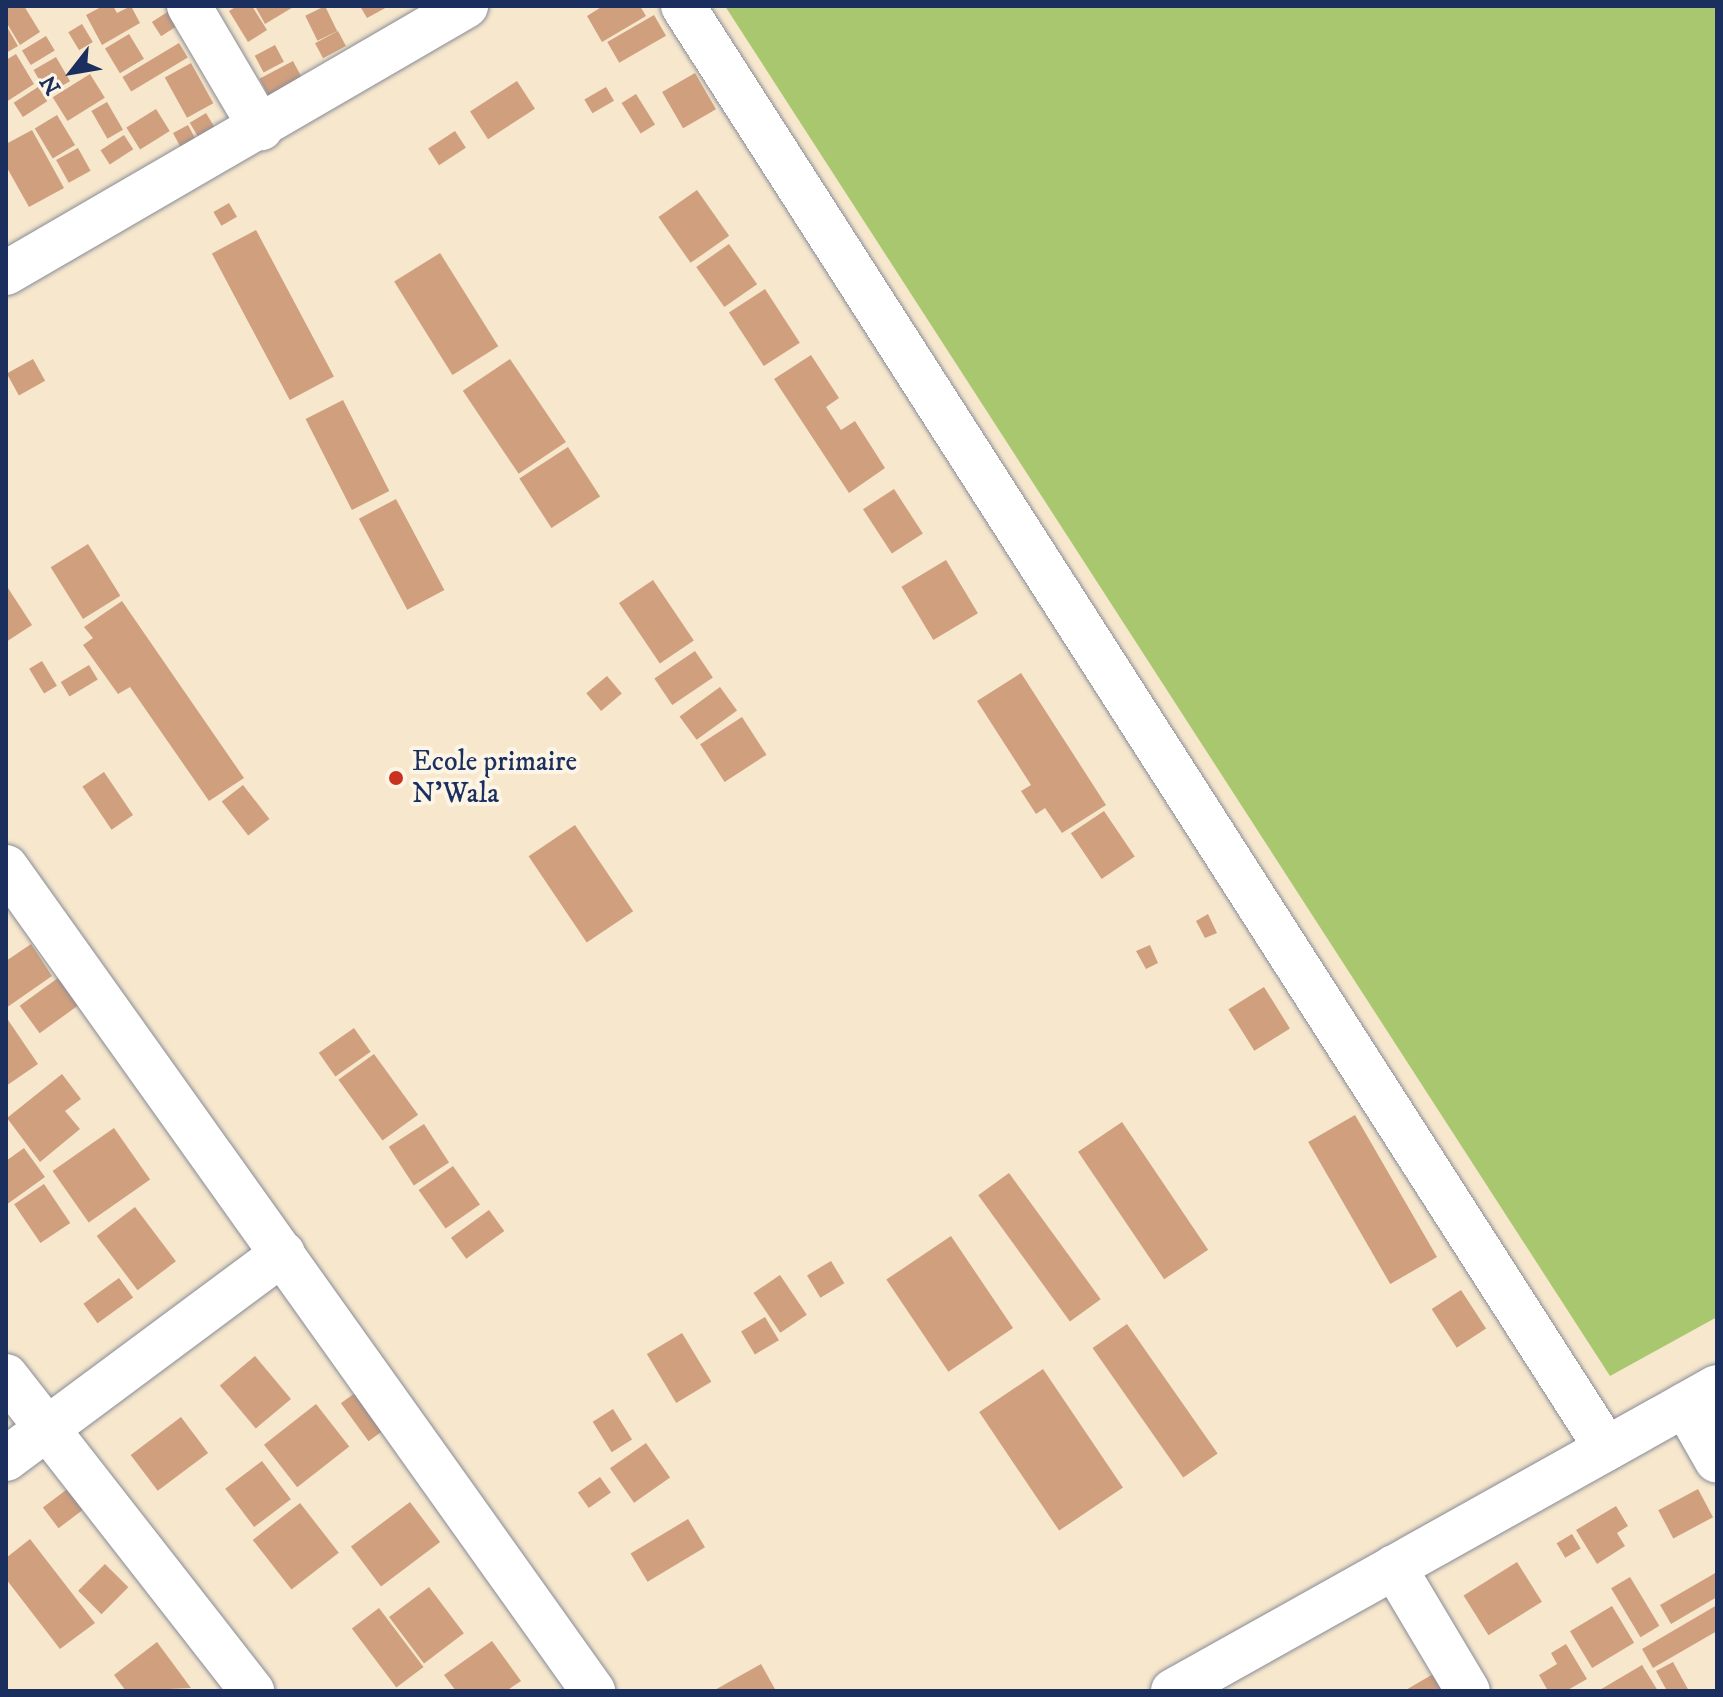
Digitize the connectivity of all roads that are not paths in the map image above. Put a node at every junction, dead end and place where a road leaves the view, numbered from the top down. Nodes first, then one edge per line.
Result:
1 (189, 6) edge
2 (466, 6) edge
3 (683, 6) edge
4 (261, 128) junction
5 (6, 273) edge
6 (6, 867) edge
7 (283, 1253) junction
8 (6, 1376) edge
9 (1701, 1396) edge
10 (46, 1429) junction
11 (1607, 1449) junction
12 (6, 1459) edge
13 (1717, 1461) edge
14 (1394, 1567) junction
15 (252, 1691) edge
16 (593, 1691) edge
17 (1173, 1691) edge
18 (1468, 1691) edge

1 - 4 street
2 - 4 street
3 - 11 street
4 - 5 street
6 - 7 street
7 - 10 street
7 - 16 street
8 - 10 street
9 - 11 street
9 - 13 street
10 - 12 street
10 - 15 street
11 - 14 street
14 - 17 street
14 - 18 street

